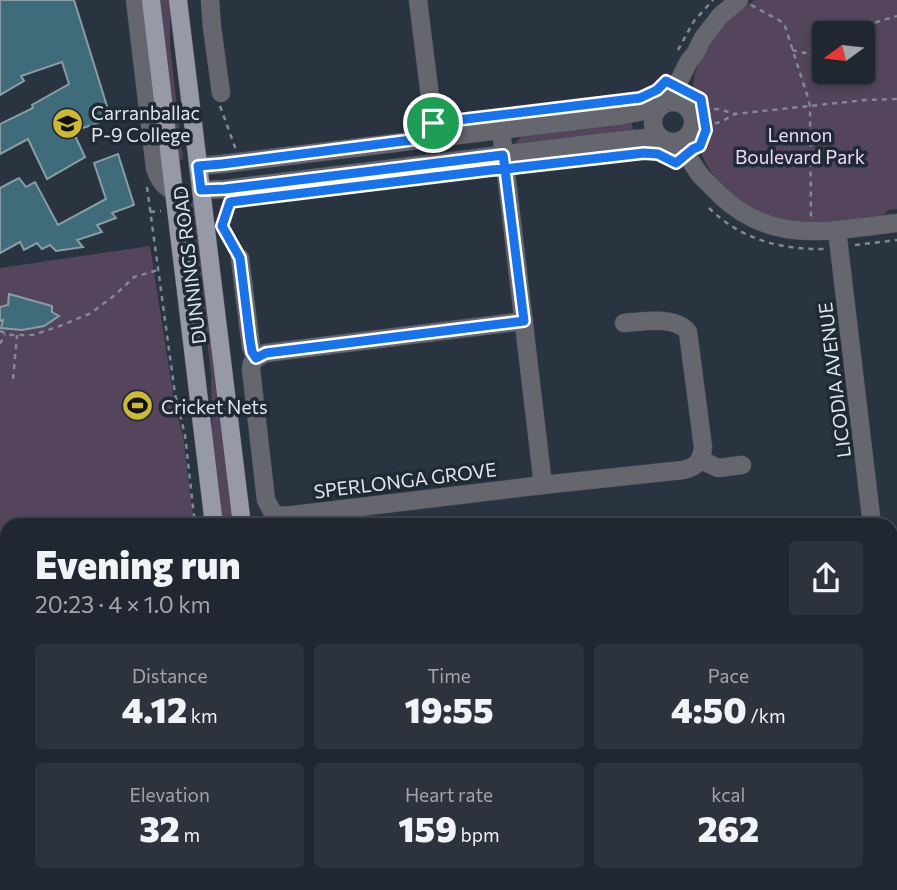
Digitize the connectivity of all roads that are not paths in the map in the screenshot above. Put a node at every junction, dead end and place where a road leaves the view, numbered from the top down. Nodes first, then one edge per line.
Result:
1 (135, 0) edge
2 (151, 0) edge
3 (178, 0) edge
4 (210, 0) edge
5 (418, 0) edge
6 (741, 0) edge
7 (695, 54) junction
8 (221, 93) road end
9 (661, 106) junction
10 (698, 119) junction
11 (501, 130) junction
12 (435, 137) junction
13 (665, 140) junction
14 (691, 151) junction
15 (503, 155) junction
16 (198, 166) junction
17 (172, 168) junction
18 (201, 190) junction
19 (175, 191) junction
20 (897, 223) edge
21 (838, 239) junction
22 (240, 258) road end
23 (524, 321) junction
24 (624, 323) dead end
25 (256, 358) junction
26 (701, 460) junction
27 (742, 465) dead end
28 (543, 485) junction
29 (213, 518) edge
30 (241, 518) edge
31 (273, 518) edge
32 (274, 518) edge
33 (871, 518) edge

1 - 19 street
2 - 17 main road, DUNNINGS ROAD
3 - 16 main road, DUNNINGS ROAD
4 - 8 street
5 - 12 street
6 - 7 street
7 - 9 street
7 - 10 street
9 - 10 street
9 - 11 street
9 - 13 street
10 - 13 street
10 - 14 street
11 - 12 street
11 - 15 street
12 - 16 street
13 - 14 street
13 - 15 street
14 - 21 street
15 - 18 street
15 - 23 street
16 - 17 main road
16 - 18 main road, DUNNINGS ROAD
17 - 19 main road, DUNNINGS ROAD
18 - 19 main road
18 - 30 main road, DUNNINGS ROAD
19 - 29 main road, DUNNINGS ROAD
20 - 21 street
21 - 33 street, LICODIA AVENUE
22 - 25 street
23 - 25 street
23 - 28 street
24 - 26 street
25 - 31 street
26 - 27 street
26 - 28 street, SPERLONGA GROVE
28 - 32 street, SPERLONGA GROVE

